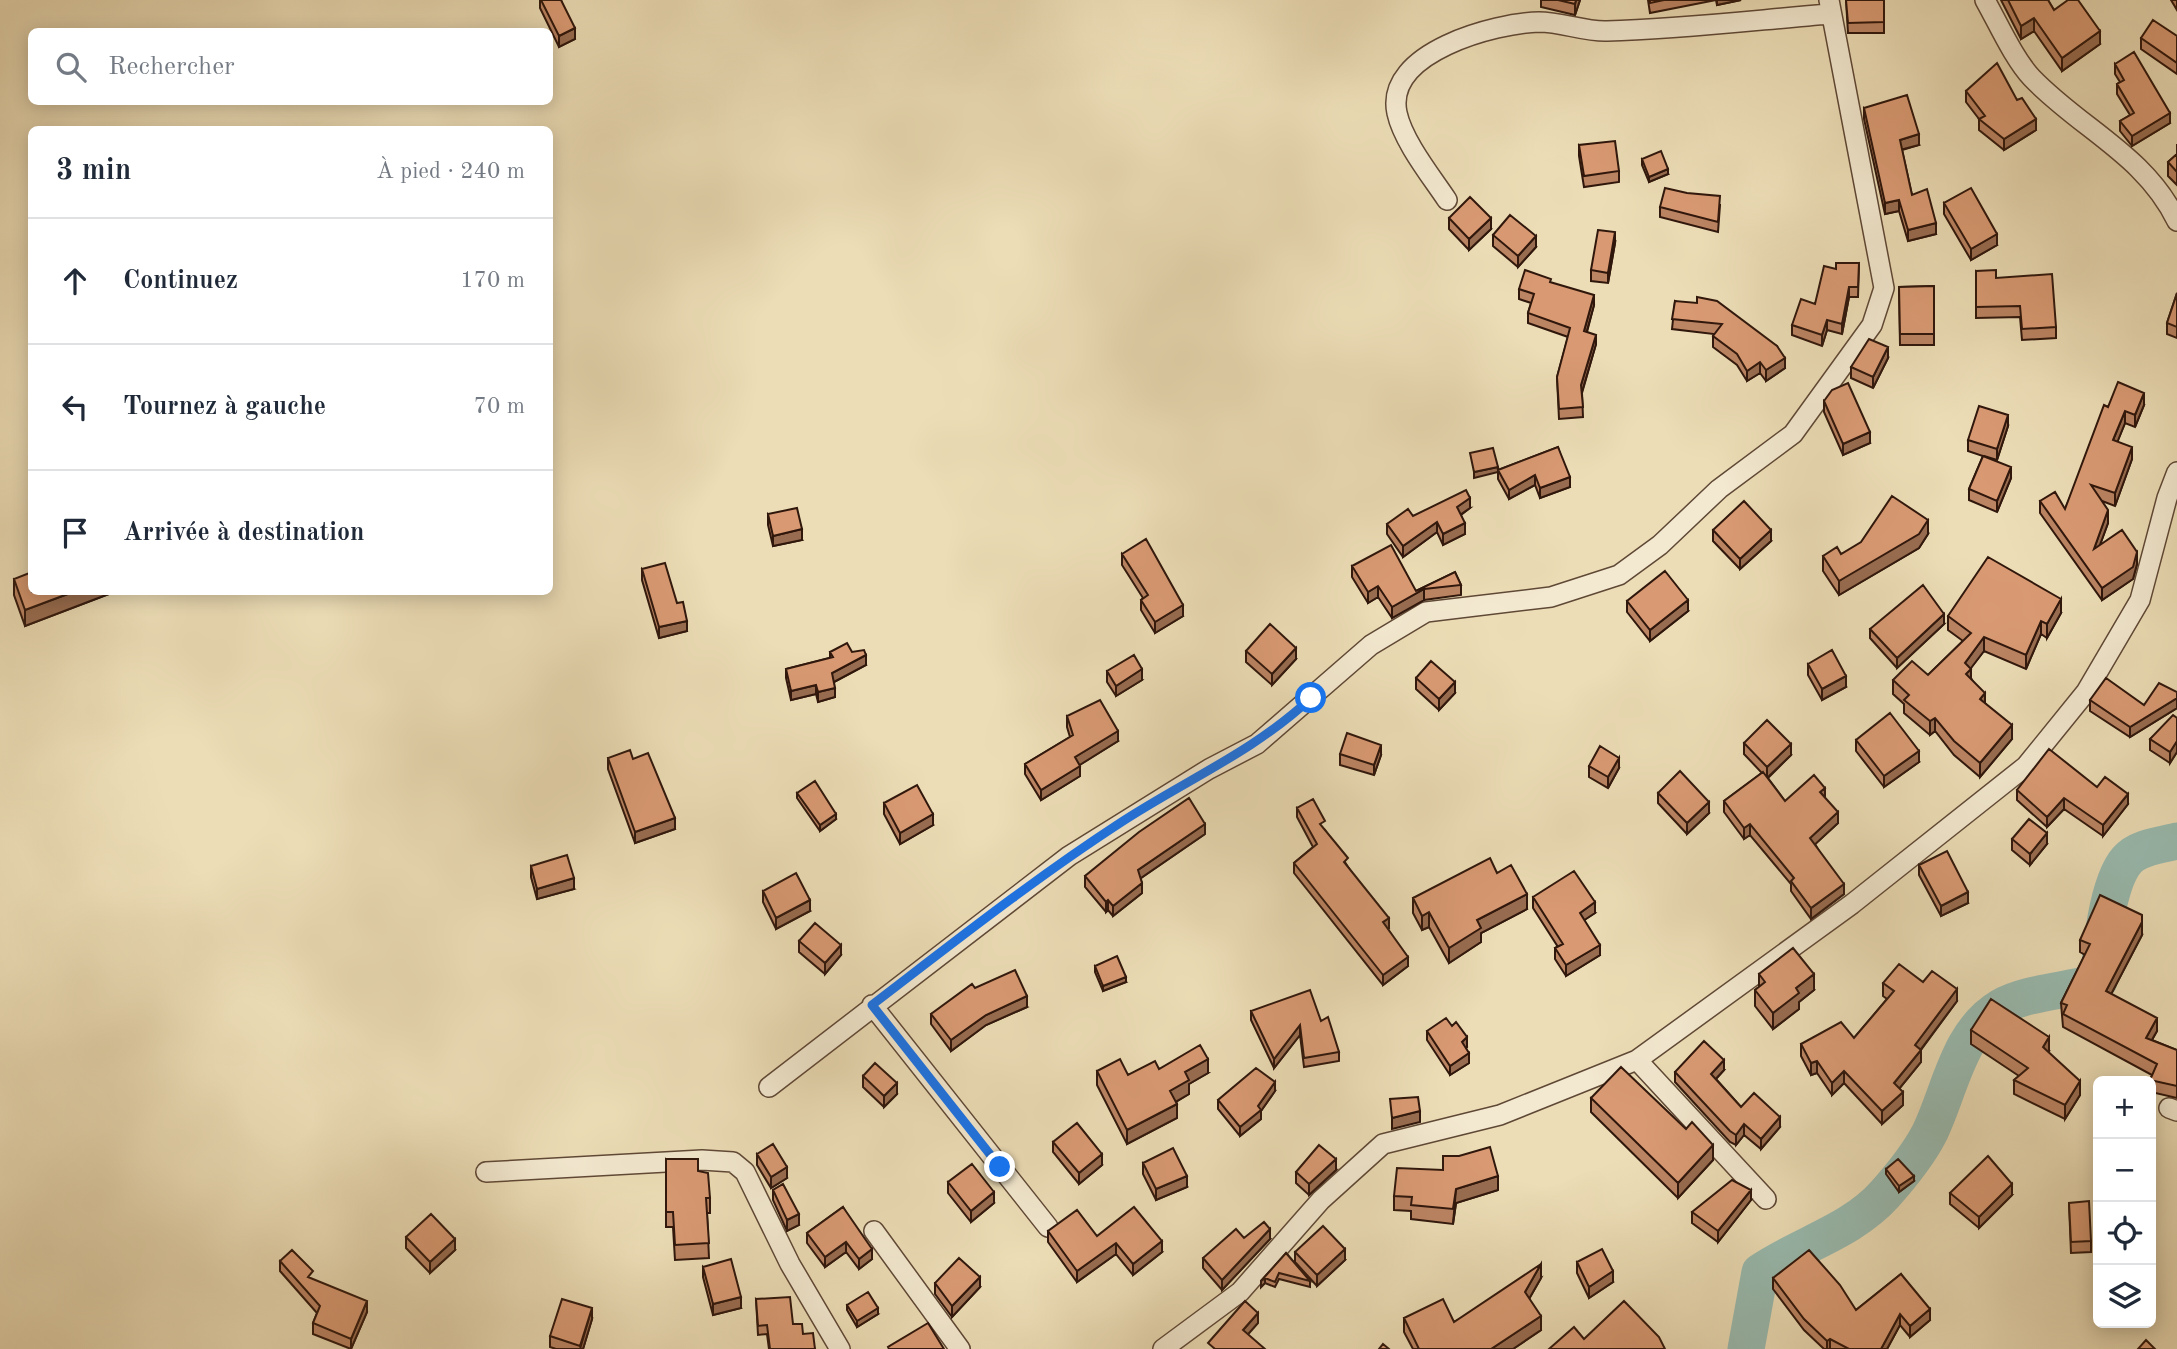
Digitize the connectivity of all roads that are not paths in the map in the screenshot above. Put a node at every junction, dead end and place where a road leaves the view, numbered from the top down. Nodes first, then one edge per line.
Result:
1 (1984, 0) edge
2 (1830, 7) edge
3 (1447, 200) dead end
4 (2177, 221) edge
5 (2177, 472) edge
6 (872, 1005) junction
7 (1637, 1060) junction
8 (769, 1087) dead end
9 (486, 1172) dead end
10 (1766, 1199) dead end
11 (1048, 1227) edge
12 (874, 1231) dead end
13 (840, 1349) edge
14 (960, 1349) edge
15 (1163, 1349) edge

1 - 4 street
2 - 3 street
2 - 6 street
5 - 7 street
6 - 8 street
6 - 11 street
7 - 10 street
7 - 15 street
9 - 13 street
12 - 14 street

